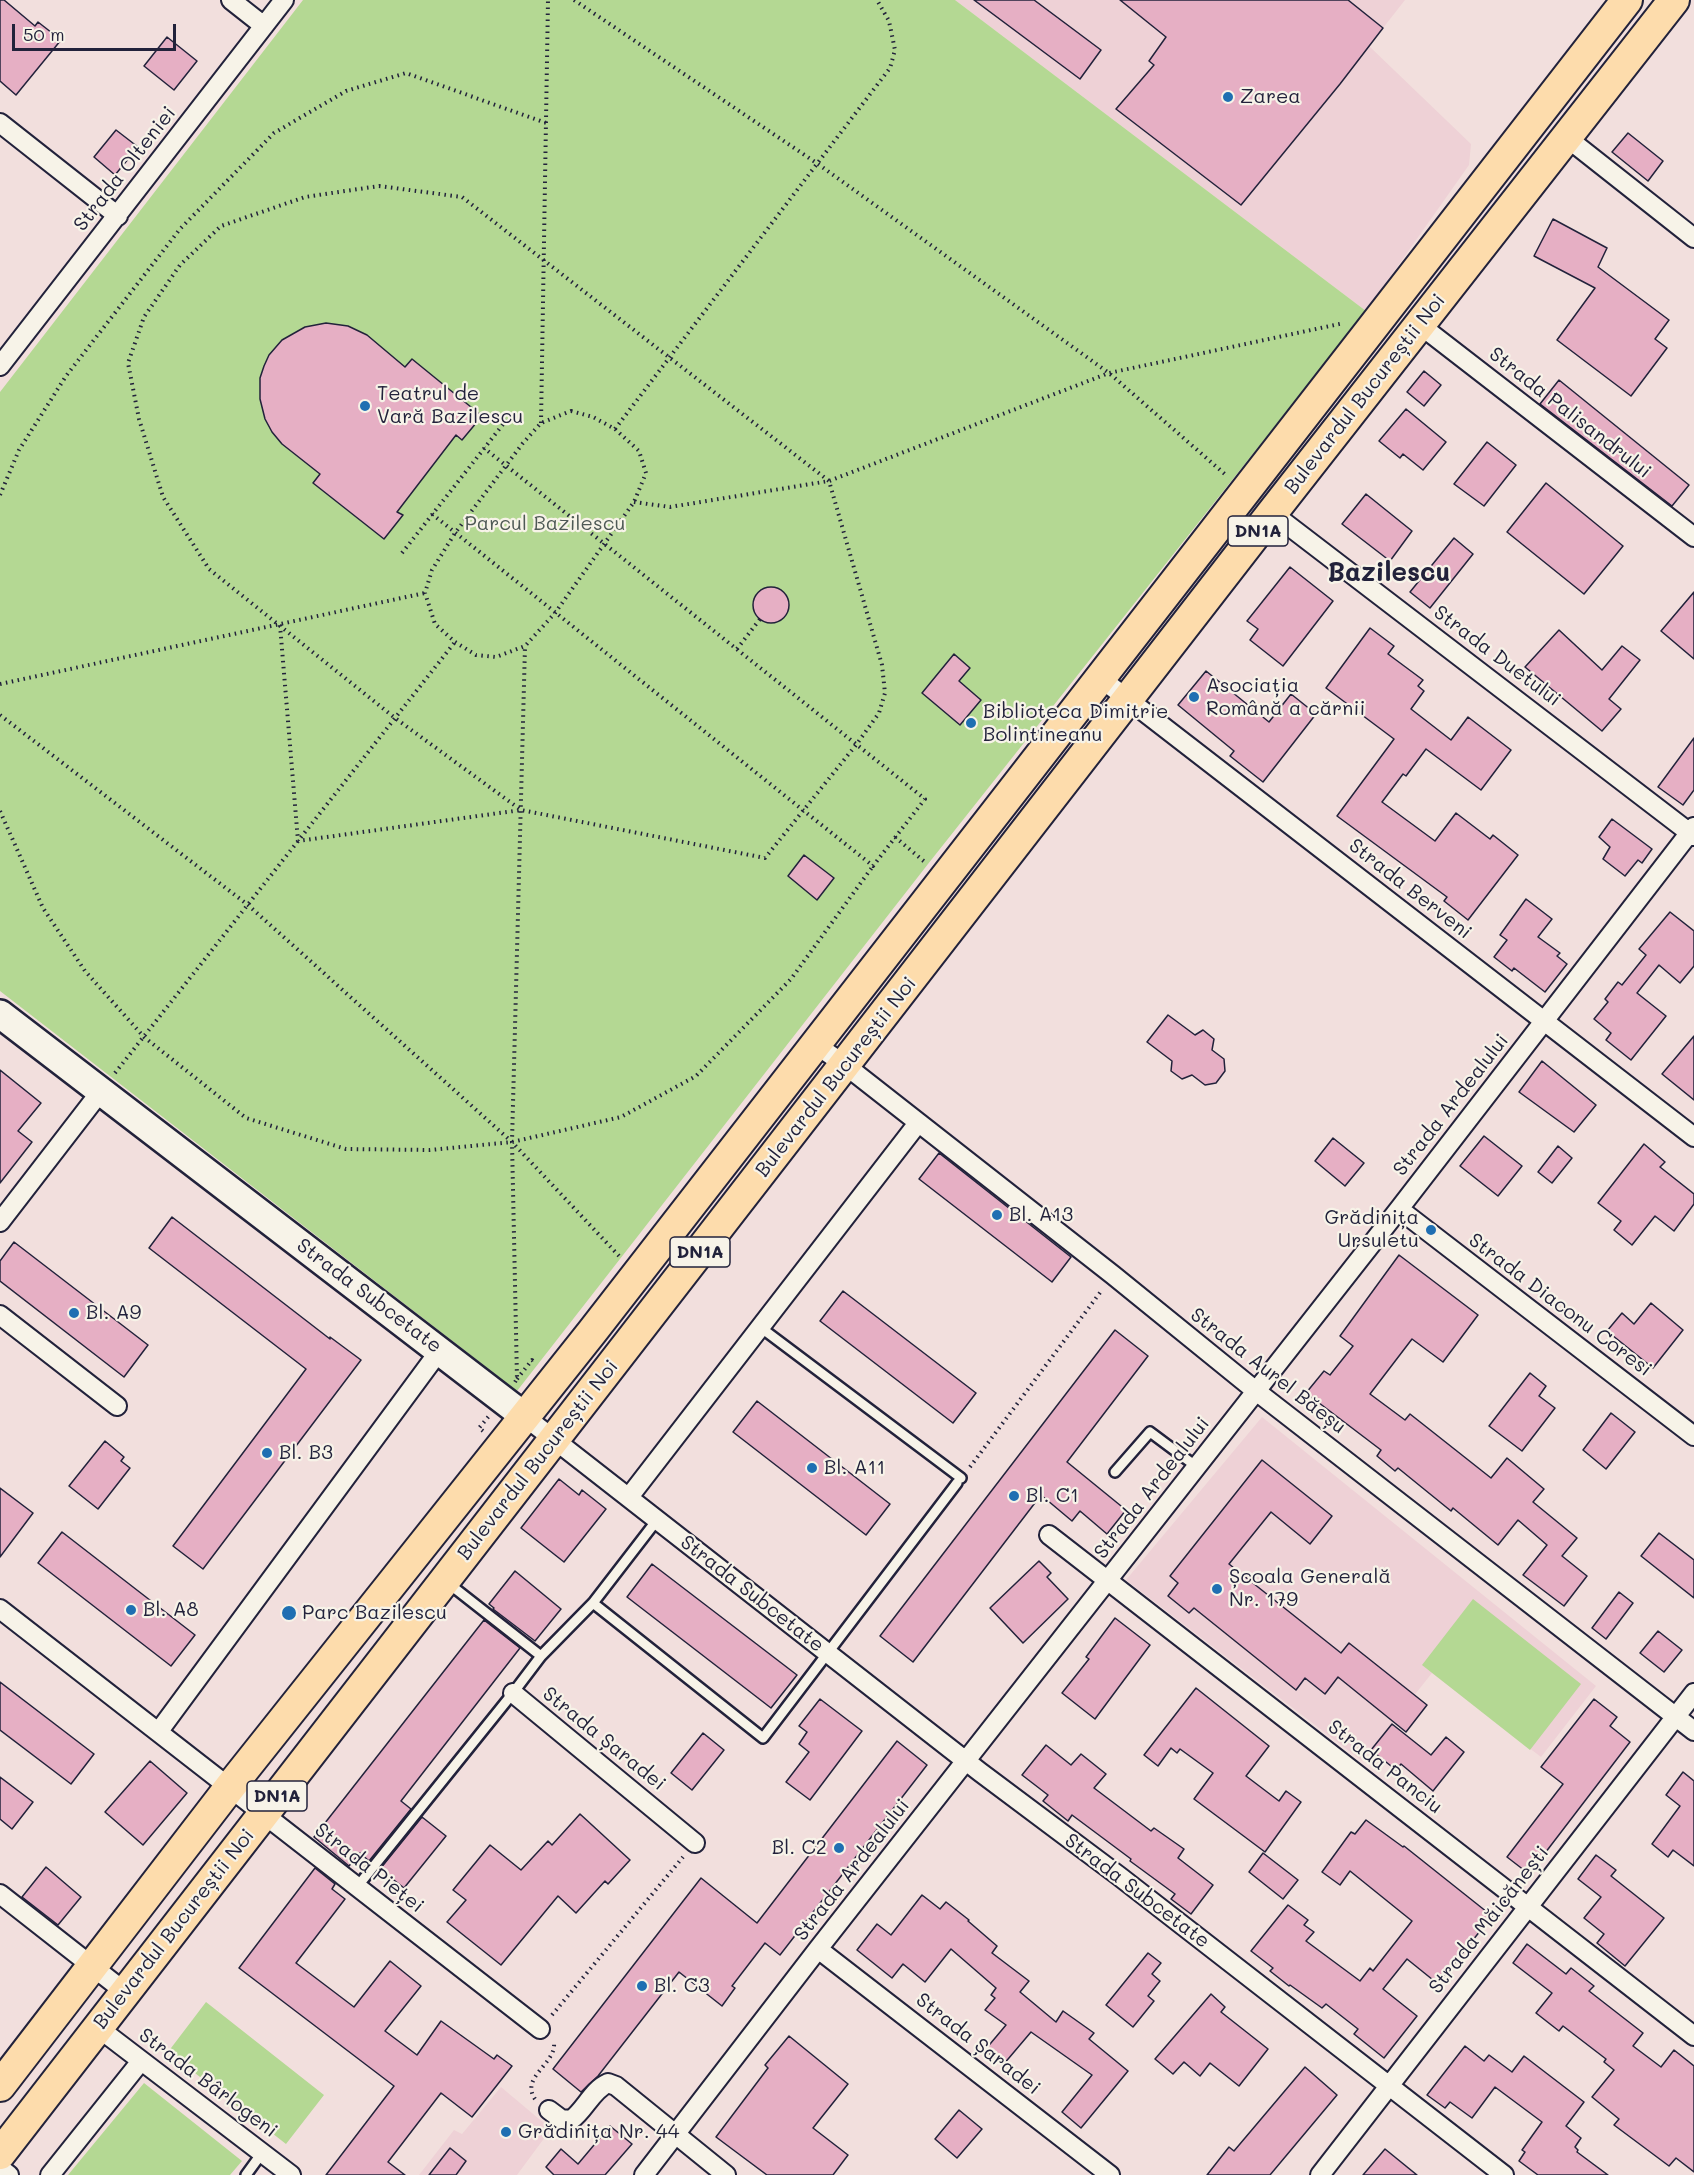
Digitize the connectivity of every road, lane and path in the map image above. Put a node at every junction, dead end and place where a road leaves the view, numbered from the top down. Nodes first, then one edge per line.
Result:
1 (231, 0) edge
2 (284, 0) edge
3 (548, 0) edge
4 (574, 0) edge
5 (877, 0) edge
6 (1627, 0) edge
7 (1674, 0) edge
8 (264, 26) junction
9 (0, 123) edge
10 (546, 123) junction
11 (1566, 137) junction
12 (818, 164) junction
13 (118, 216) junction
14 (1694, 238) edge
15 (544, 258) junction
16 (1347, 322) dead end
17 (1420, 325) junction
18 (670, 357) junction
19 (0, 366) edge
20 (1109, 373) junction
21 (508, 418) dead end
22 (541, 423) junction
23 (615, 429) junction
24 (484, 448) junction
25 (506, 466) junction
26 (829, 481) junction
27 (1235, 483) dead end
28 (0, 495) edge
29 (634, 502) junction
30 (1272, 513) junction
31 (432, 514) junction
32 (455, 533) junction
33 (1694, 537) edge
34 (605, 544) junction
35 (402, 552) dead end
36 (426, 593) junction
37 (555, 613) junction
38 (760, 619) dead end
39 (279, 624) junction
40 (455, 642) junction
41 (525, 646) junction
42 (737, 649) junction
43 (1099, 677) junction
44 (0, 684) edge
45 (1128, 699) junction
46 (0, 715) edge
47 (395, 718) junction
48 (856, 745) junction
49 (522, 810) junction
50 (0, 811) edge
51 (804, 811) junction
52 (1692, 832) edge
53 (895, 837) junction
54 (298, 841) junction
55 (873, 866) junction
56 (932, 867) dead end
57 (248, 905) junction
58 (0, 1014) edge
59 (1544, 1020) junction
60 (144, 1037) junction
61 (815, 1044) junction
62 (845, 1065) junction
63 (105, 1086) junction
64 (918, 1123) junction
65 (1694, 1137) edge
66 (512, 1142) junction
67 (1399, 1209) junction
68 (0, 1222) edge
69 (622, 1260) dead end
70 (1113, 1275) junction
71 (0, 1315) edge
72 (760, 1327) junction
73 (440, 1350) junction
74 (517, 1379) dead end
75 (1256, 1391) junction
76 (117, 1406) dead end
77 (524, 1416) junction
78 (1694, 1436) edge
79 (555, 1439) junction
80 (1197, 1467) junction
81 (1115, 1472) dead end
82 (959, 1481) junction
83 (629, 1497) junction
84 (657, 1520) junction
85 (1049, 1535) dead end
86 (444, 1580) junction
87 (1108, 1581) junction
88 (593, 1604) junction
89 (0, 1609) edge
90 (829, 1654) junction
91 (541, 1656) junction
92 (513, 1693) junction
93 (1694, 1693) edge
94 (1675, 1717) junction
95 (159, 1731) junction
96 (1694, 1731) edge
97 (965, 1761) junction
98 (230, 1787) junction
99 (264, 1813) junction
100 (695, 1843) joint
101 (357, 1887) junction
102 (0, 1894) edge
103 (1528, 1906) junction
104 (818, 1949) junction
105 (92, 1967) junction
106 (125, 1992) junction
107 (99, 2025) junction
108 (540, 2029) junction
109 (1694, 2036) edge
110 (141, 2061) junction
111 (0, 2086) edge
112 (1389, 2086) junction
113 (549, 2110) joint
114 (675, 2136) junction
115 (0, 2154) edge
116 (262, 2154) junction
117 (0, 2168) edge
118 (9, 2175) edge
119 (50, 2175) edge
120 (246, 2175) edge
121 (291, 2175) edge
122 (644, 2175) edge
123 (726, 2175) edge
124 (1110, 2175) edge
125 (1320, 2175) edge
126 (1504, 2175) edge

1 - 8 street
2 - 8 street, Strada Olteniei
3 - 10 path
4 - 12 path
5 - 12 path
6 - 43 main road, Bulevardul Bucureștii Noi / DN1A
7 - 11 main road, Bulevardul Bucureștii Noi / DN1A
8 - 13 street, Strada Olteniei
9 - 13 street
10 - 15 path
10 - 28 path
11 - 14 street
11 - 17 main road, Bulevardul Bucureștii Noi / DN1A
12 - 18 path
12 - 20 path
13 - 19 street, Strada Olteniei
15 - 18 path
15 - 22 path
15 - 39 path
16 - 20 path
17 - 30 main road, Bulevardul Bucureștii Noi / DN1A
17 - 33 street, Strada Palisandrului
18 - 23 path
18 - 26 path
20 - 26 path
20 - 27 path
21 - 24 path
22 - 23 path
22 - 25 path
23 - 29 path
24 - 25 path
24 - 31 path
25 - 32 path
25 - 34 path
26 - 29 path
26 - 48 path
29 - 34 path
30 - 45 main road, Bulevardul Bucureștii Noi / DN1A
30 - 52 street, Strada Duetului
31 - 32 path
31 - 35 path
32 - 36 path
32 - 37 path
34 - 37 path
34 - 42 path
36 - 39 path
36 - 40 path
37 - 41 path
37 - 51 path
38 - 42 path
39 - 44 path
39 - 47 path
39 - 54 path
40 - 41 path
40 - 47 path
41 - 49 path
42 - 48 path
43 - 45 street, Strada Berveni
43 - 61 main road, Bulevardul Bucureștii Noi / DN1A
45 - 59 street, Strada Berveni
45 - 62 main road, Bulevardul Bucureștii Noi / DN1A
46 - 57 path
47 - 49 path
47 - 54 path
48 - 51 path
48 - 53 path
49 - 51 path
49 - 54 path
49 - 66 path
50 - 60 path
51 - 55 path
52 - 59 street, Strada Ardealului
53 - 55 path
53 - 56 path
54 - 57 path
55 - 66 path
57 - 60 path
57 - 66 path
58 - 63 street, Strada Subcetate
59 - 65 street, Strada Berveni
59 - 67 street, Strada Ardealului
60 - 63 path
60 - 66 path
61 - 62 street, Strada Aurel Băeșu
61 - 77 main road, Bulevardul Bucureștii Noi / DN1A
62 - 64 street, Strada Aurel Băeșu
62 - 79 main road, Bulevardul Bucureștii Noi / DN1A
63 - 68 street
63 - 73 street, Strada Subcetate
64 - 70 street, Strada Aurel Băeșu
64 - 72 street
66 - 69 path
66 - 74 path
67 - 75 street, Strada Ardealului
67 - 78 street, Strada Diaconu Coresi
70 - 75 street, Strada Aurel Băeșu
70 - 82 path
71 - 76 street
72 - 82 lane
72 - 83 street
73 - 77 street, Strada Subcetate
73 - 95 street
75 - 80 street, Strada Ardealului
75 - 94 street, Strada Aurel Băeșu
77 - 79 street, Strada Subcetate
77 - 98 main road, Bulevardul Bucureștii Noi / DN1A
79 - 83 street, Strada Subcetate
79 - 86 main road, Bulevardul Bucureștii Noi / DN1A
80 - 81 lane
80 - 87 street, Strada Ardealului
82 - 90 lane
83 - 84 street, Strada Subcetate
84 - 88 lane
84 - 90 street, Strada Subcetate
85 - 87 street, Strada Panciu
86 - 91 lane
86 - 99 main road, Bulevardul Bucureștii Noi / DN1A
87 - 97 street, Strada Ardealului
87 - 103 street, Strada Panciu
88 - 90 lane
88 - 91 lane
89 - 95 street, Strada Pieței
90 - 97 street, Strada Subcetate
91 - 92 lane
92 - 100 street, Strada Șaradei
92 - 101 lane
93 - 94 street, Strada Măicănești
94 - 96 street, Strada Aurel Băeșu
94 - 103 street, Strada Măicănești
95 - 98 street, Strada Pieței
97 - 104 street, Strada Ardealului
97 - 112 street, Strada Subcetate
98 - 99 street, Strada Pieței
98 - 105 main road, Bulevardul Bucureștii Noi / DN1A
99 - 101 street, Strada Pieței
99 - 106 main road, Bulevardul Bucureștii Noi / DN1A
100 - 108 path
101 - 108 street, Strada Pieței
102 - 105 street
103 - 109 street, Strada Panciu
103 - 112 street, Strada Măicănești
104 - 114 street, Strada Ardealului
104 - 124 street, Strada Șaradei
105 - 106 street
105 - 111 main road, Bulevardul Bucureștii Noi / DN1A
106 - 107 main road, Bulevardul Bucureștii Noi / DN1A
107 - 110 street, Strada Bârlogeni
107 - 115 main road, Bulevardul Bucureștii Noi / DN1A
108 - 113 path
110 - 116 street, Strada Bârlogeni
110 - 119 street
112 - 125 street, Strada Măicănești
112 - 126 street, Strada Subcetate
113 - 114 street
114 - 122 street, Strada Ardealului
114 - 123 street
116 - 120 lane
116 - 121 street, Strada Bârlogeni
117 - 118 street

